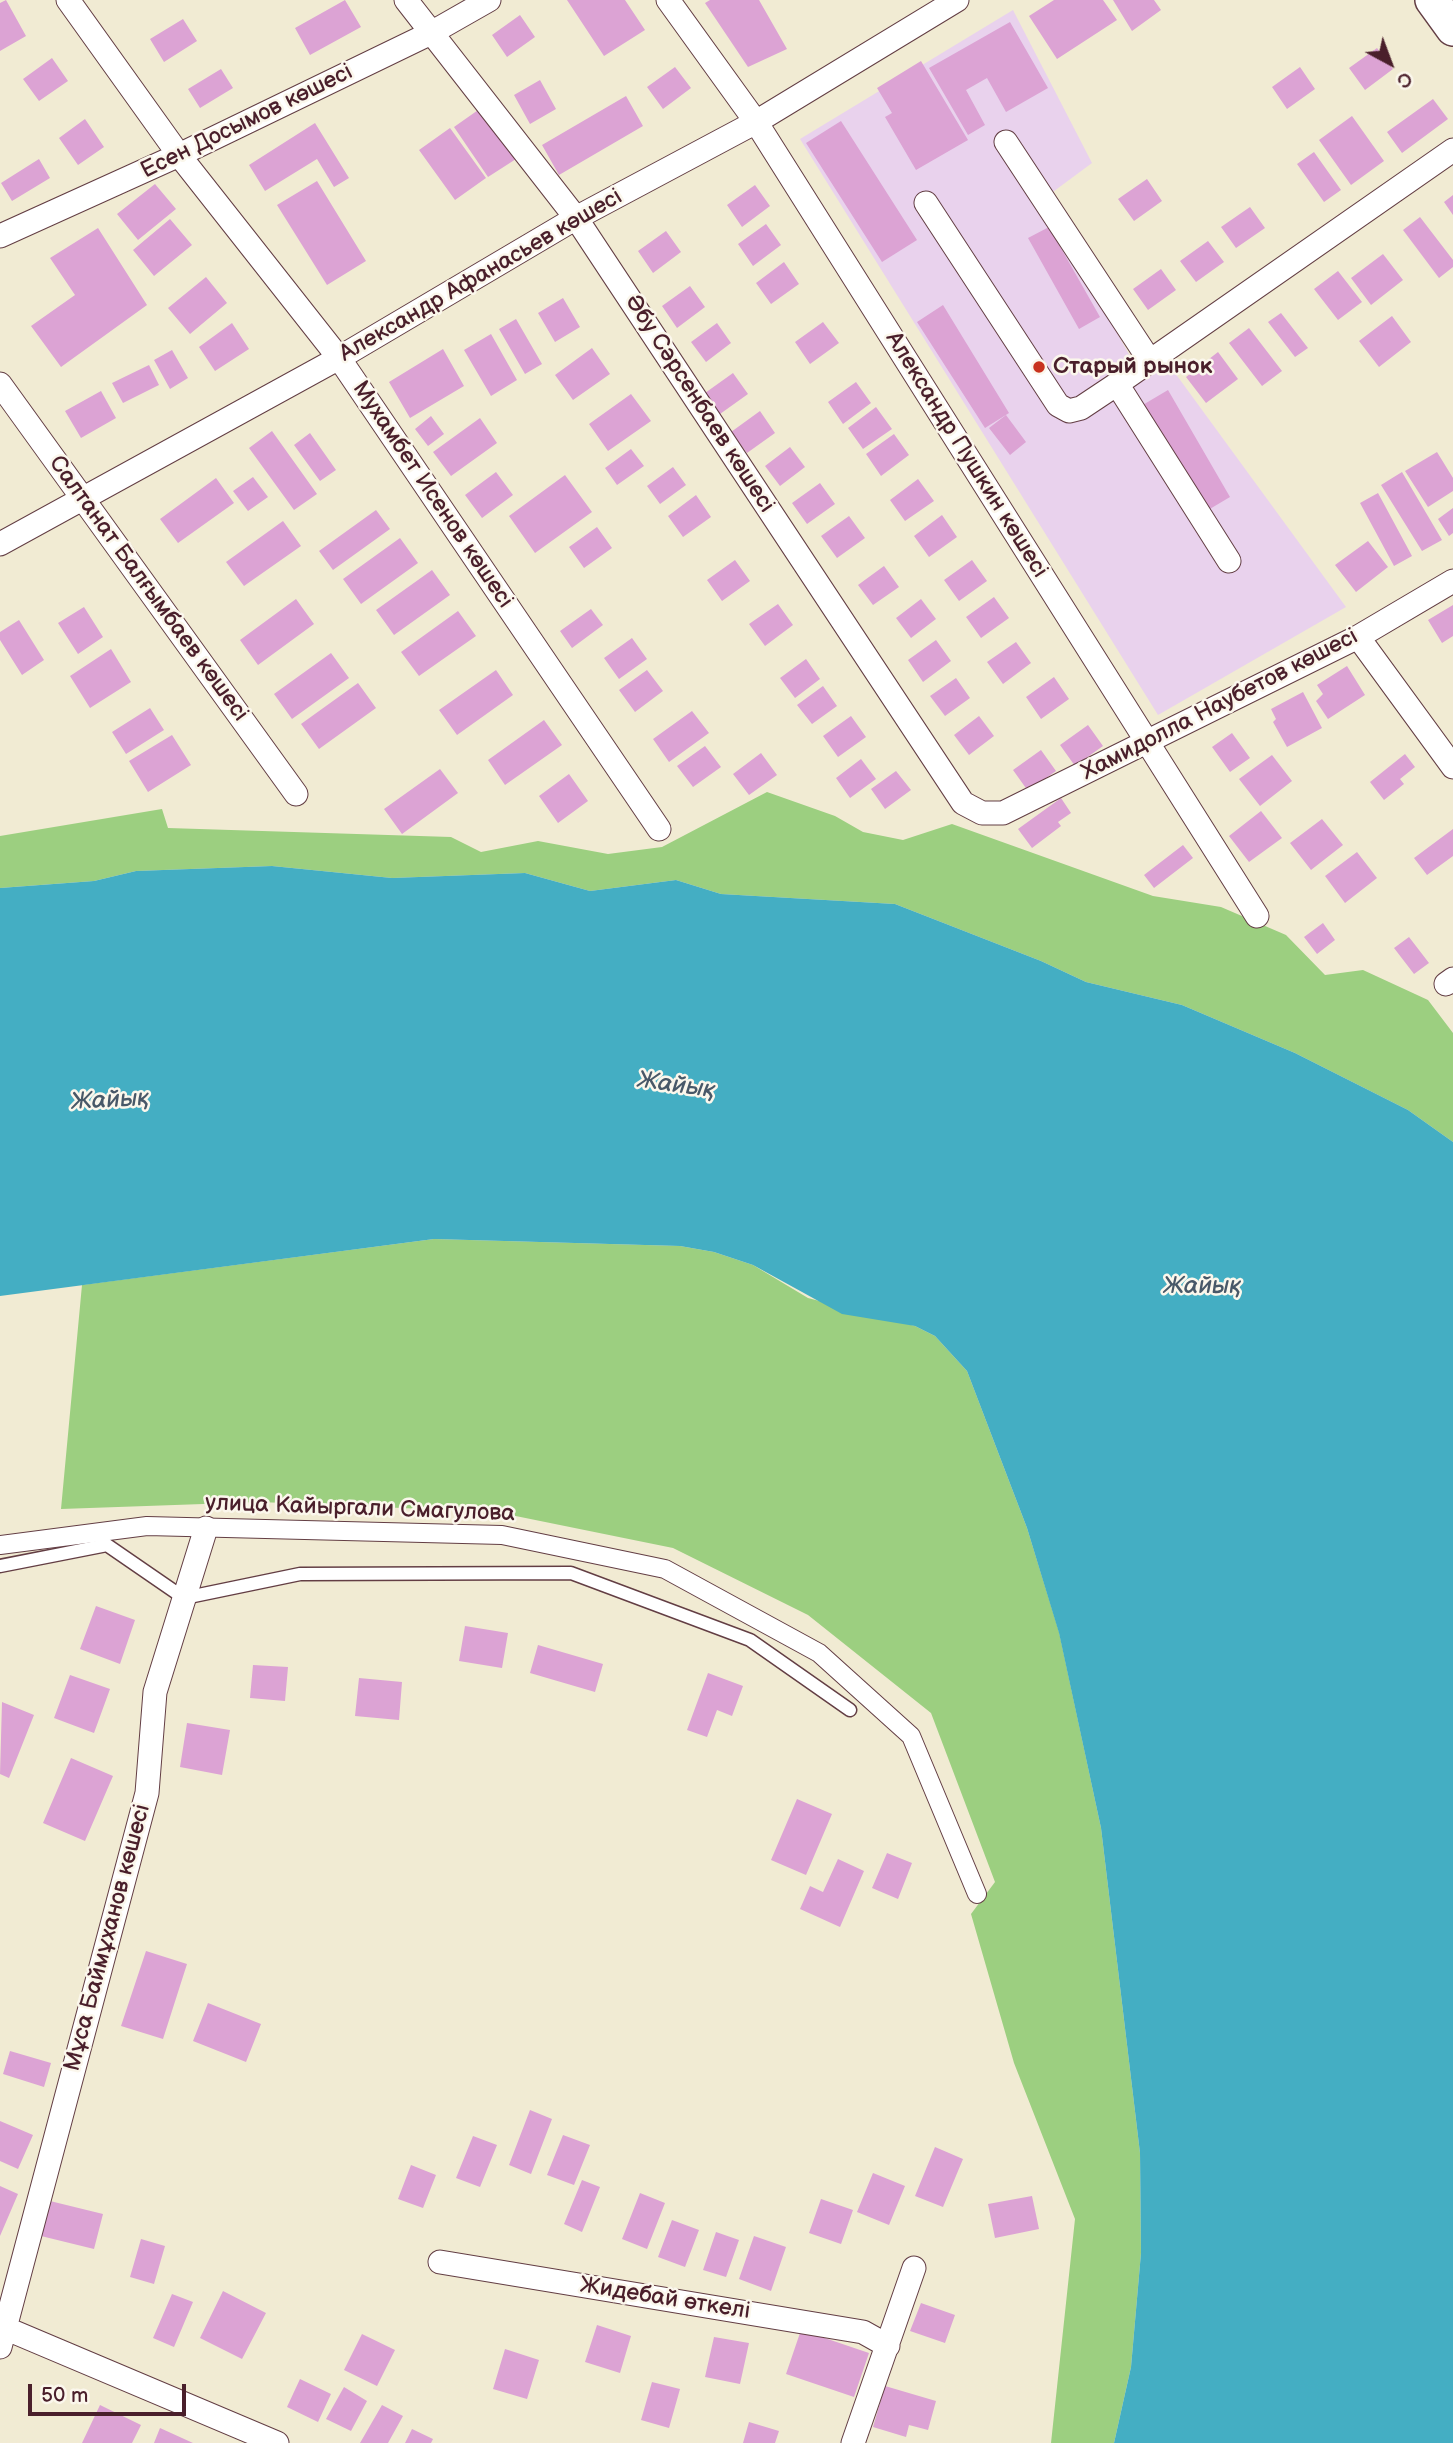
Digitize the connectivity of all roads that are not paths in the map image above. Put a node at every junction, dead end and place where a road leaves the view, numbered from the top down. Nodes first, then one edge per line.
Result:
1 (68, 0) edge
2 (405, 0) edge
3 (489, 0) edge
4 (668, 0) edge
5 (1432, 0) edge
6 (948, 2) edge
7 (1453, 29) edge
8 (431, 33) junction
9 (757, 122) junction
10 (1006, 142) dead end
11 (1453, 150) edge
12 (179, 155) junction
13 (926, 203) dead end
14 (576, 218) junction
15 (0, 236) edge
16 (339, 358) junction
17 (1150, 361) junction
18 (0, 384) edge
19 (1117, 384) junction
20 (84, 498) junction
21 (0, 544) edge
22 (1229, 561) dead end
23 (1453, 581) edge
24 (1358, 637) junction
25 (1146, 742) junction
26 (1453, 766) edge
27 (296, 794) dead end
28 (982, 813) joint
29 (659, 829) dead end
30 (1257, 916) dead end
31 (206, 1528) junction
32 (0, 1545) edge
33 (0, 1566) edge
34 (184, 1598) junction
35 (850, 1710) dead end
36 (977, 1894) dead end
37 (440, 2262) dead end
38 (914, 2268) dead end
39 (2, 2334) edge
40 (888, 2346) junction
41 (277, 2443) edge
42 (853, 2443) edge

1 - 12 street, Мухамбет Исенов көшесі
2 - 8 street, Әбу Сәрсенбаев көшесі
3 - 8 street, Есен Досымов көшесі
4 - 9 street, Александр Пушкин көшесі
5 - 7 main road
6 - 9 street, Александр Афанасьев көшесі
8 - 12 street, Есен Досымов көшесі
8 - 14 street, Әбу Сәрсенбаев көшесі
9 - 14 street, Александр Афанасьев көшесі
9 - 25 street, Александр Пушкин көшесі
10 - 17 street
11 - 17 street
12 - 15 street, Есен Досымов көшесі
12 - 16 street, Мухамбет Исенов көшесі
13 - 19 street
14 - 16 street, Александр Афанасьев көшесі
14 - 28 street, Әбу Сәрсенбаев көшесі
16 - 20 street, Александр Афанасьев көшесі
16 - 29 street, Мухамбет Исенов көшесі
17 - 19 street
18 - 20 street, Салтанат Балғымбаев көшесі
19 - 22 street
20 - 21 street, Александр Афанасьев көшесі
20 - 27 street, Салтанат Балғымбаев көшесі
23 - 24 street, Хамидолла Наубетов көшесі
24 - 25 street, Хамидолла Наубетов көшесі
24 - 26 street
25 - 28 street, Хамидолла Наубетов көшесі
25 - 30 street, Александр Пушкин көшесі
31 - 32 street, улица Кайыргали Смагулова
31 - 34 street, Мұса Баймұханов көшесі
31 - 36 street, улица Кайыргали Смагулова
33 - 34 lane
34 - 35 lane
34 - 39 street, Мұса Баймұханов көшесі
37 - 40 street, Жидебай өткелі
38 - 40 street
39 - 41 street
40 - 42 street

